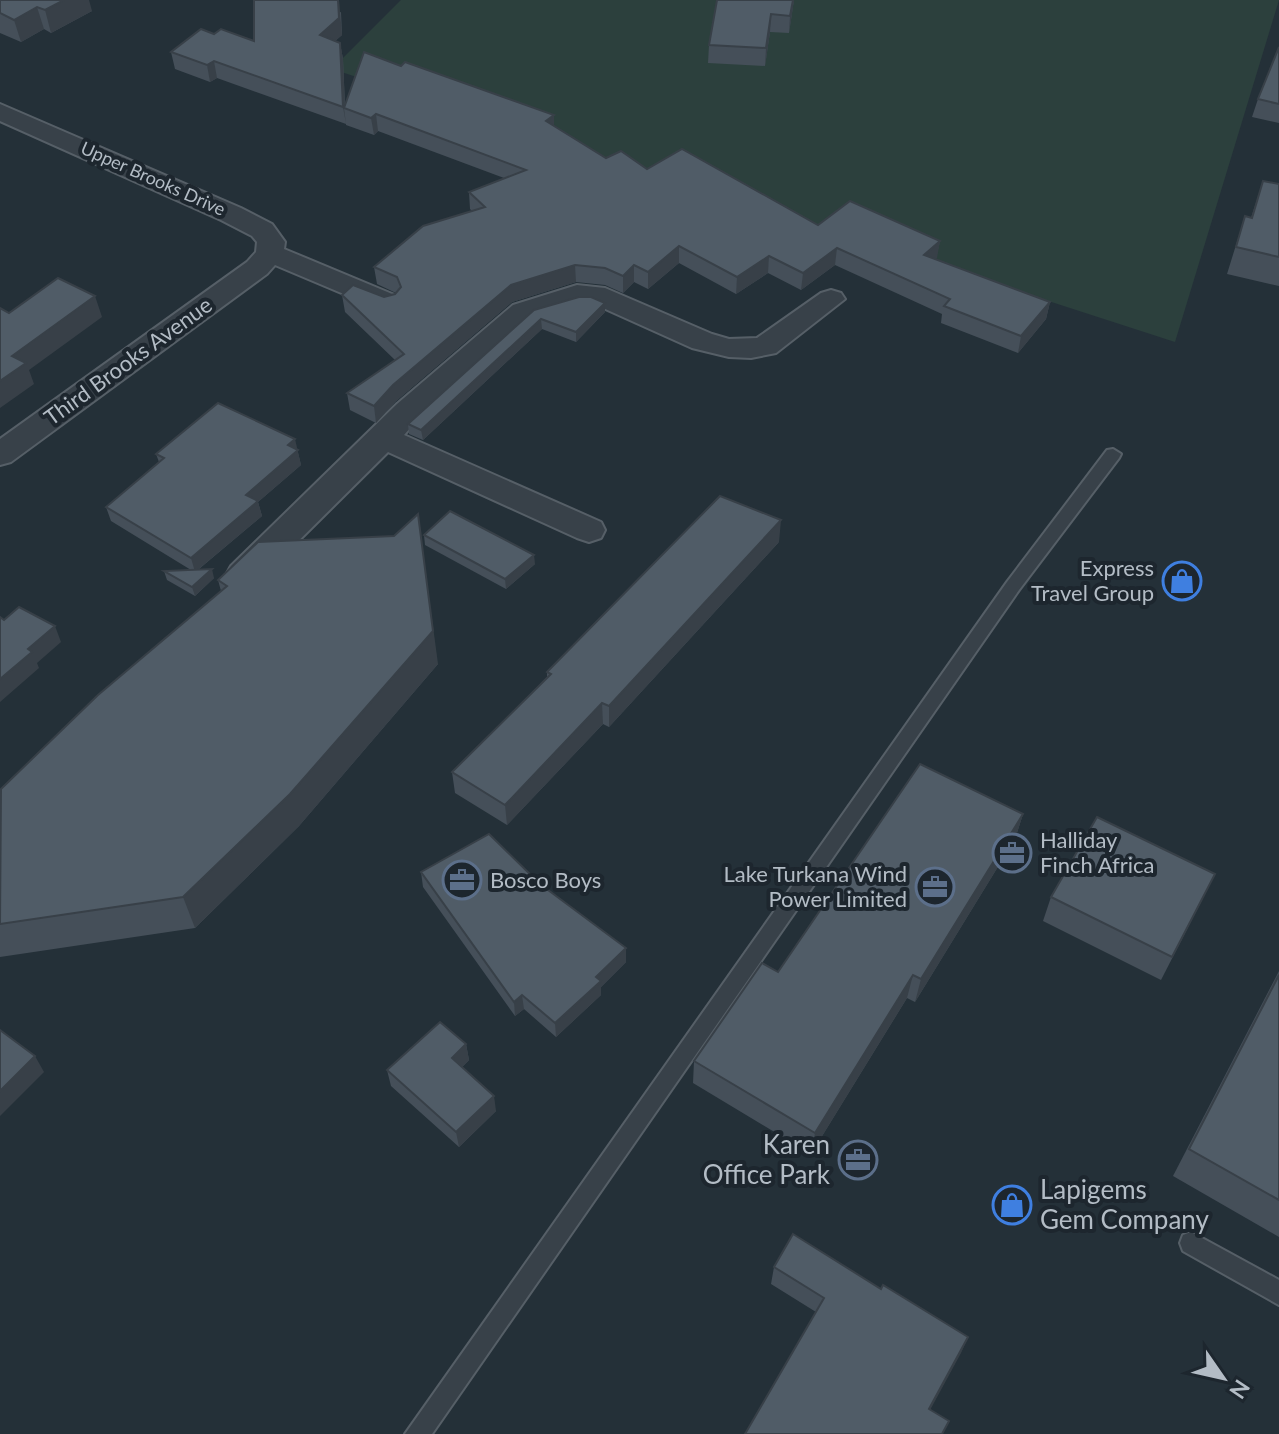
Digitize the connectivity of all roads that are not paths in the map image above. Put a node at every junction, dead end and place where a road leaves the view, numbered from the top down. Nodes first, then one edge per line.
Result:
1 (0, 112) edge
2 (264, 260) junction
3 (831, 299) dead end
4 (387, 302) edge
5 (384, 438) junction
6 (0, 454) edge
7 (1113, 454) dead end
8 (589, 530) dead end
9 (217, 601) edge
10 (1191, 1243) dead end
11 (1279, 1293) edge
12 (417, 1434) edge

1 - 2 street, Upper Brooks Drive
2 - 4 street
2 - 6 street, Third Brooks Avenue
3 - 5 street
5 - 8 street
5 - 9 street
7 - 12 lane
10 - 11 lane

